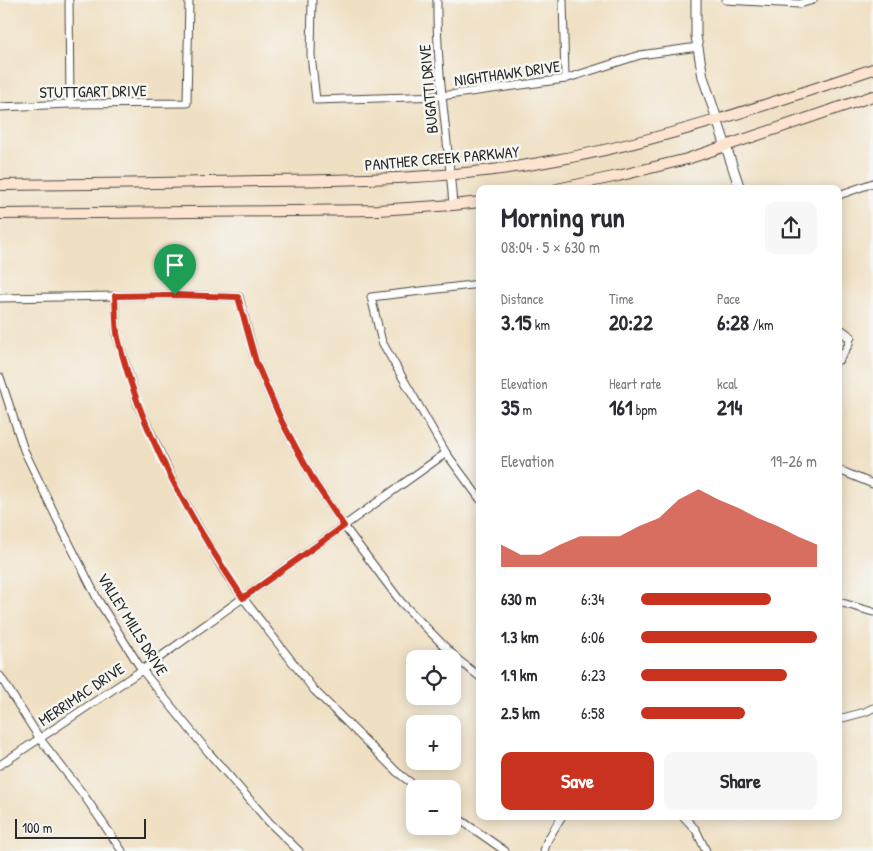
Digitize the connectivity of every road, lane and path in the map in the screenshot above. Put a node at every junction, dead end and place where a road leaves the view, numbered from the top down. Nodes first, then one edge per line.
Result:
1 (69, 0) edge
2 (189, 0) edge
3 (312, 0) edge
4 (437, 0) edge
5 (563, 0) edge
6 (696, 0) edge
7 (726, 0) edge
8 (813, 0) edge
9 (698, 47) junction
10 (873, 69) edge
11 (565, 79) junction
12 (441, 96) junction
13 (873, 96) edge
14 (70, 104) junction
15 (0, 107) edge
16 (716, 121) junction
17 (725, 146) junction
18 (451, 175) junction
19 (873, 183) edge
20 (0, 185) edge
21 (576, 185) edge
22 (739, 185) edge
23 (842, 194) edge
24 (476, 202) edge
25 (453, 205) junction
26 (0, 214) edge
27 (476, 284) edge
28 (115, 296) junction
29 (0, 298) edge
30 (842, 331) edge
31 (850, 337) joint
32 (842, 355) edge
33 (0, 377) edge
34 (446, 453) junction
35 (842, 471) edge
36 (873, 484) edge
37 (476, 494) edge
38 (344, 526) junction
39 (243, 598) junction
40 (842, 603) edge
41 (873, 612) edge
42 (142, 670) junction
43 (476, 674) edge
44 (0, 676) edge
45 (873, 708) edge
46 (842, 718) edge
47 (40, 739) junction
48 (0, 766) edge
49 (407, 780) edge
50 (461, 820) edge
51 (560, 820) edge
52 (687, 820) edge
53 (122, 851) edge
54 (299, 851) edge
55 (505, 851) edge
56 (544, 851) edge
57 (706, 851) edge

1 - 14 street
2 - 14 street, STUTTGART DRIVE
3 - 12 street, NIGHTHAWK DRIVE
4 - 12 street, BUGATTI DRIVE
5 - 11 street
6 - 9 street
7 - 8 street
9 - 11 street, NIGHTHAWK DRIVE
9 - 16 street
10 - 16 main road, PANTHER CREEK PARKWAY
11 - 12 street, NIGHTHAWK DRIVE
12 - 18 street, BUGATTI DRIVE
13 - 17 main road
14 - 15 street, STUTTGART DRIVE
16 - 17 street
16 - 18 main road, PANTHER CREEK PARKWAY
17 - 21 main road
17 - 22 street
18 - 20 main road, PANTHER CREEK PARKWAY
18 - 25 street, BUGATTI DRIVE
19 - 23 street
24 - 25 main road
25 - 26 main road
27 - 34 street
28 - 29 street
28 - 38 street
28 - 39 street
30 - 31 street
31 - 32 street
33 - 42 street, VALLEY MILLS DRIVE
34 - 37 street
34 - 38 street, MERRIMAC DRIVE
35 - 36 street
38 - 39 street, MERRIMAC DRIVE
38 - 43 street
39 - 42 street, MERRIMAC DRIVE
39 - 49 street
40 - 41 street
42 - 47 street, MERRIMAC DRIVE
42 - 54 street, VALLEY MILLS DRIVE
44 - 47 street
45 - 46 street
47 - 48 street, MERRIMAC DRIVE
47 - 53 street
50 - 55 street
51 - 56 street
52 - 57 street

